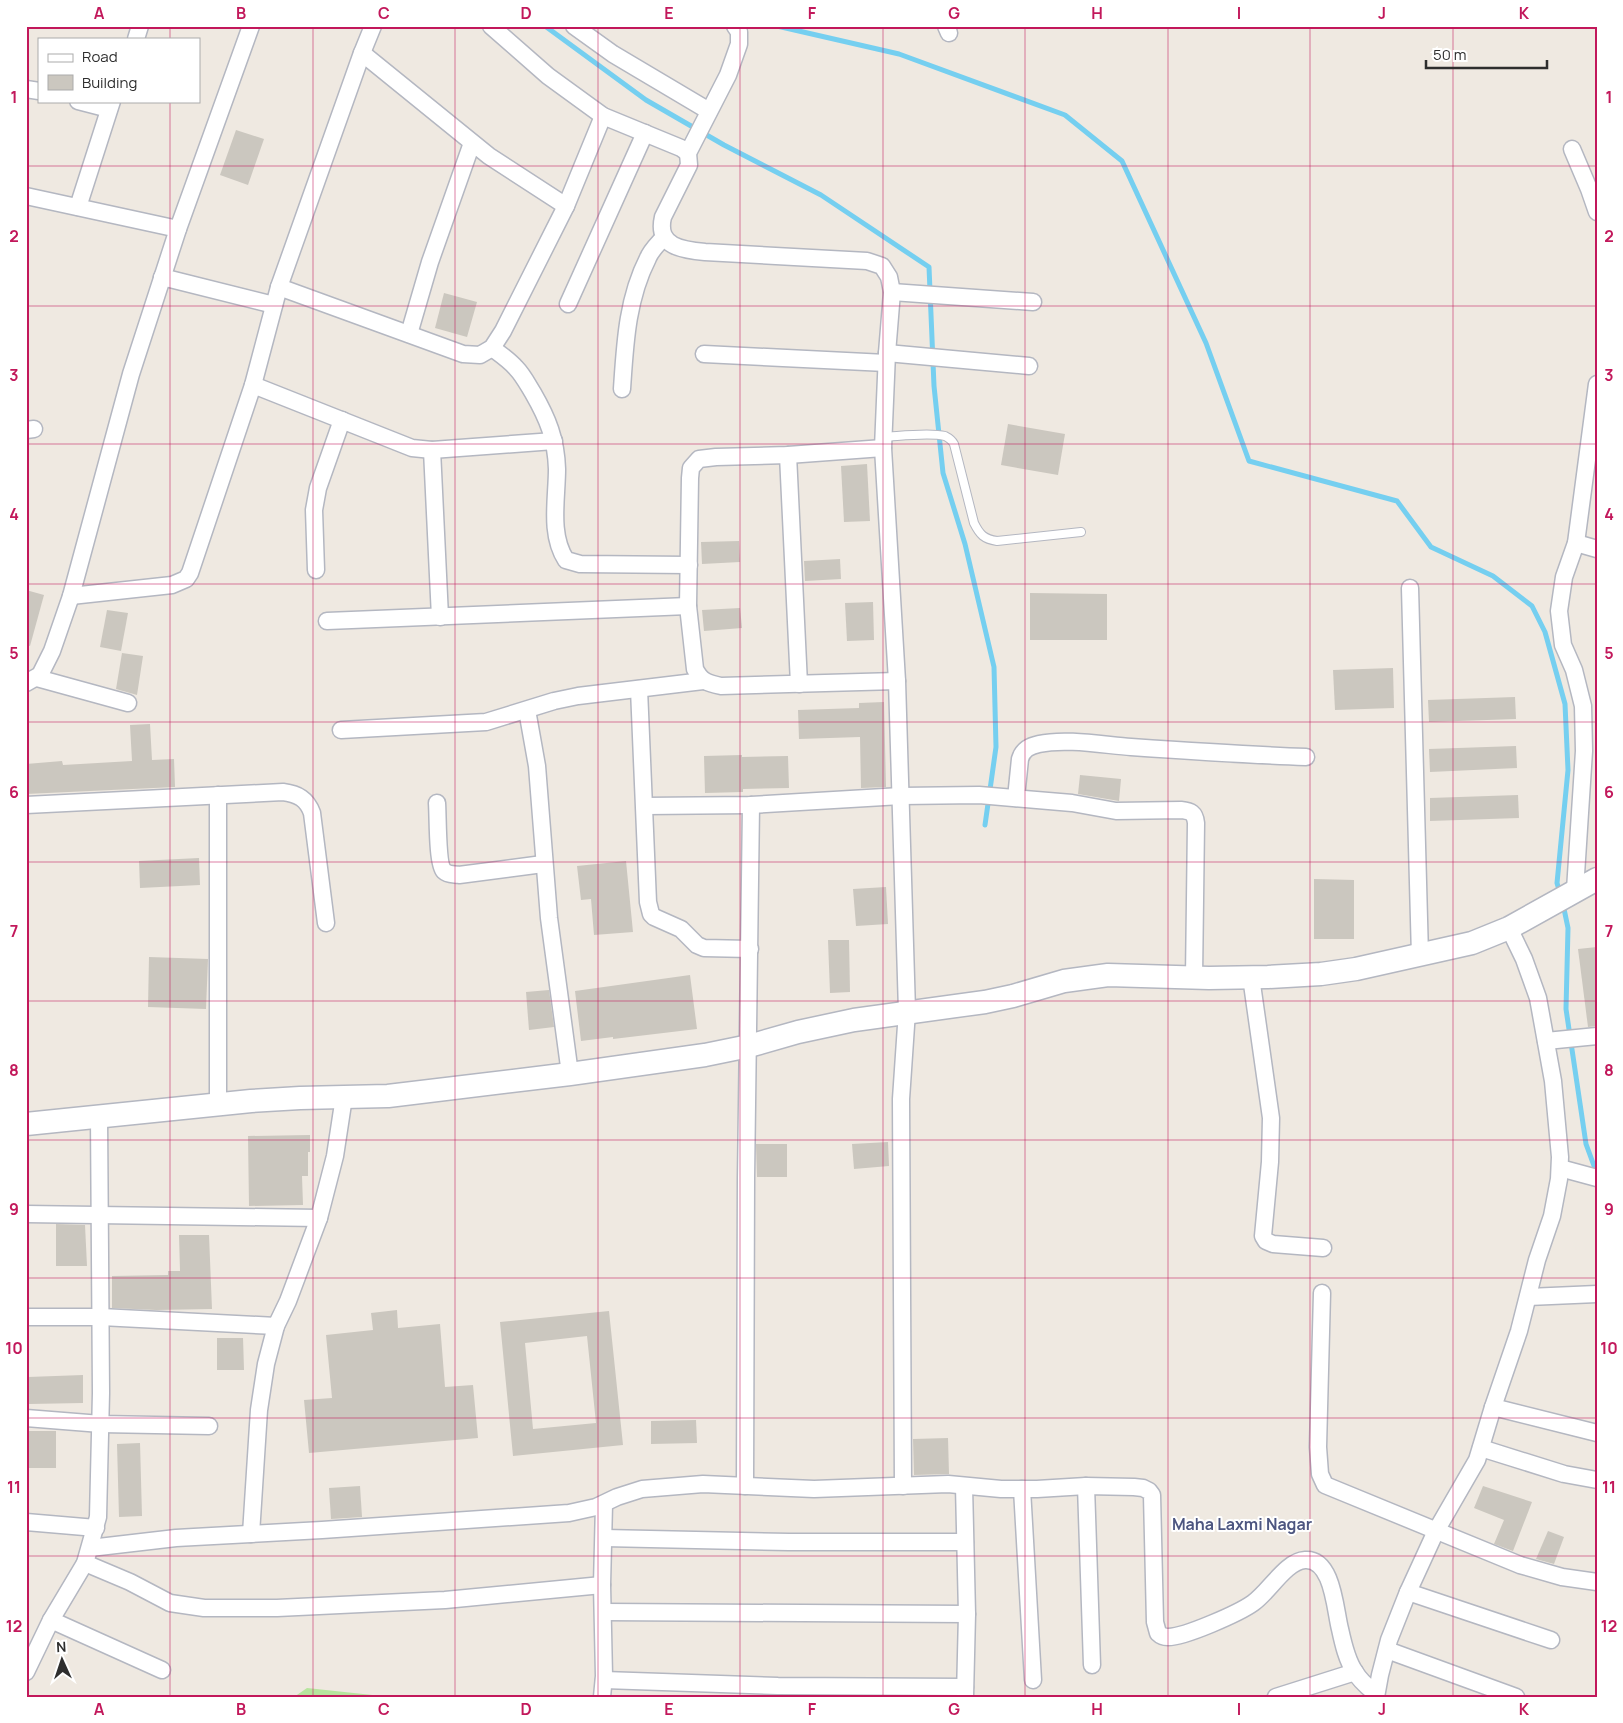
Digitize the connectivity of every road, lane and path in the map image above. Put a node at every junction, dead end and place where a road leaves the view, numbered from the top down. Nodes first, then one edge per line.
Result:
1 (140, 26) edge
2 (251, 26) edge
3 (373, 26) edge
4 (491, 26) edge
5 (574, 26) edge
6 (735, 26) edge
7 (136, 38) edge
8 (362, 53) junction
9 (86, 102) edge
10 (111, 105) edge
11 (708, 114) junction
12 (603, 116) junction
13 (645, 133) junction
14 (472, 142) junction
15 (1572, 149) dead end
16 (688, 153) junction
17 (26, 196) edge
18 (566, 206) junction
19 (78, 207) junction
20 (1597, 212) edge
21 (178, 229) junction
22 (664, 237) junction
23 (162, 277) junction
24 (279, 287) junction
25 (892, 292) junction
26 (1033, 302) dead end
27 (568, 304) dead end
28 (274, 305) junction
29 (409, 334) junction
30 (492, 348) junction
31 (704, 354) dead end
32 (886, 358) junction
33 (1029, 366) dead end
34 (1597, 384) edge
35 (253, 385) junction
36 (622, 389) dead end
37 (342, 420) junction
38 (554, 442) junction
39 (884, 442) junction
40 (432, 450) junction
41 (788, 455) junction
42 (1081, 532) dead end
43 (1576, 543) junction
44 (1597, 549) edge
45 (689, 564) junction
46 (316, 570) dead end
47 (1410, 588) dead end
48 (71, 596) junction
49 (688, 606) junction
50 (440, 616) junction
51 (327, 621) dead end
52 (31, 680) edge
53 (703, 681) junction
54 (897, 681) junction
55 (799, 684) junction
56 (638, 689) junction
57 (128, 703) dead end
58 (527, 710) junction
59 (342, 730) dead end
60 (1306, 758) dead end
61 (218, 795) junction
62 (901, 796) junction
63 (1009, 797) junction
64 (437, 803) dead end
65 (26, 805) edge
66 (751, 805) junction
67 (645, 806) junction
68 (544, 864) junction
69 (1597, 879) edge
70 (1566, 895) junction
71 (326, 923) dead end
72 (1509, 928) junction
73 (750, 949) junction
74 (1420, 956) junction
75 (1194, 977) junction
76 (1251, 977) junction
77 (907, 1011) junction
78 (1597, 1036) edge
79 (1546, 1041) junction
80 (749, 1046) junction
81 (570, 1074) junction
82 (344, 1097) junction
83 (218, 1105) junction
84 (99, 1117) junction
85 (26, 1124) edge
86 (1560, 1168) junction
87 (1594, 1177) edge
88 (26, 1214) edge
89 (100, 1215) junction
90 (319, 1218) junction
91 (1323, 1248) dead end
92 (1322, 1293) dead end
93 (1597, 1294) edge
94 (1528, 1298) junction
95 (26, 1317) edge
96 (101, 1317) junction
97 (276, 1326) junction
98 (1493, 1407) junction
99 (26, 1418) edge
100 (101, 1424) junction
101 (209, 1426) dead end
102 (1597, 1433) edge
103 (1481, 1448) junction
104 (1597, 1480) edge
105 (745, 1486) junction
106 (903, 1486) junction
107 (964, 1486) junction
108 (1086, 1486) junction
109 (1022, 1489) junction
110 (604, 1504) junction
111 (26, 1522) edge
112 (96, 1528) junction
113 (1436, 1532) junction
114 (251, 1534) junction
115 (604, 1538) junction
116 (965, 1542) junction
117 (87, 1555) junction
118 (1597, 1582) edge
119 (602, 1585) junction
120 (1408, 1592) junction
121 (604, 1612) junction
122 (967, 1614) junction
123 (50, 1620) junction
124 (1551, 1640) dead end
125 (33, 1641) edge
126 (1387, 1650) junction
127 (1092, 1665) dead end
128 (162, 1670) dead end
129 (26, 1672) edge
130 (1355, 1672) junction
131 (604, 1680) junction
132 (1033, 1680) dead end
133 (965, 1692) edge
134 (1376, 1696) edge
135 (602, 1697) edge
136 (1276, 1697) edge
137 (1516, 1697) edge

1 - 7 street
2 - 21 street
3 - 8 street
4 - 12 street
5 - 11 street
6 - 11 street
8 - 14 street
8 - 24 street
9 - 10 street
10 - 19 street
11 - 16 street
12 - 13 street
12 - 18 street
13 - 16 street
13 - 27 street
14 - 18 street
14 - 29 street
15 - 20 street
16 - 22 street
17 - 19 street
18 - 30 street
19 - 21 street
21 - 23 street
22 - 25 street
22 - 36 street
23 - 28 street
23 - 48 street
24 - 28 street
24 - 29 street
25 - 26 street
25 - 32 street
28 - 35 street
29 - 30 street
30 - 38 street
31 - 32 street
32 - 33 street
32 - 39 street
34 - 43 street
35 - 37 street
35 - 48 street
37 - 40 street
37 - 46 street
38 - 40 street
38 - 45 street
39 - 41 street
39 - 42 lane
39 - 54 street
40 - 50 street
41 - 45 street
41 - 55 street
43 - 44 street
43 - 70 street
45 - 49 street
47 - 74 street
48 - 52 street
49 - 50 street
49 - 53 street
50 - 51 street
52 - 57 street
53 - 55 street
53 - 56 street
54 - 55 street
54 - 62 street
56 - 58 street
56 - 67 street
58 - 59 street
58 - 68 street
60 - 63 street
61 - 65 street
61 - 71 street
61 - 83 street
62 - 63 street
62 - 66 street
62 - 77 street
63 - 75 street
64 - 68 street
66 - 67 street
66 - 73 street
67 - 73 street
68 - 81 street
69 - 70 street
70 - 72 street
72 - 74 street
72 - 79 street
73 - 80 street
74 - 76 street
75 - 76 street
75 - 77 street
76 - 91 street
77 - 80 street
77 - 106 street
78 - 79 street
79 - 86 street
80 - 81 street
80 - 105 street
81 - 82 street
82 - 83 street
82 - 90 street
83 - 84 street
84 - 85 street
84 - 89 street
86 - 87 street
86 - 94 street
88 - 89 street
89 - 90 street
89 - 96 street
90 - 97 street
92 - 113 street
93 - 94 street
94 - 98 street
95 - 96 street
96 - 97 street
96 - 100 street
97 - 114 street
98 - 102 street
98 - 103 street
99 - 100 street
100 - 101 street
100 - 112 street
103 - 104 street
103 - 113 street
105 - 106 street
105 - 110 street
106 - 107 street
107 - 109 street
107 - 116 street
108 - 109 street
108 - 127 street
108 - 130 street
109 - 132 street
110 - 114 street
110 - 115 street
111 - 112 street
112 - 117 street
113 - 118 street
113 - 120 street
114 - 117 street
115 - 116 street
115 - 119 street
116 - 122 street
117 - 119 street
117 - 123 street
119 - 121 street
120 - 124 street
120 - 126 street
121 - 122 street
121 - 131 street
122 - 133 street
123 - 125 street
123 - 128 street
125 - 129 street
126 - 134 street
126 - 137 street
130 - 134 street
130 - 136 street
131 - 133 street
131 - 135 street

